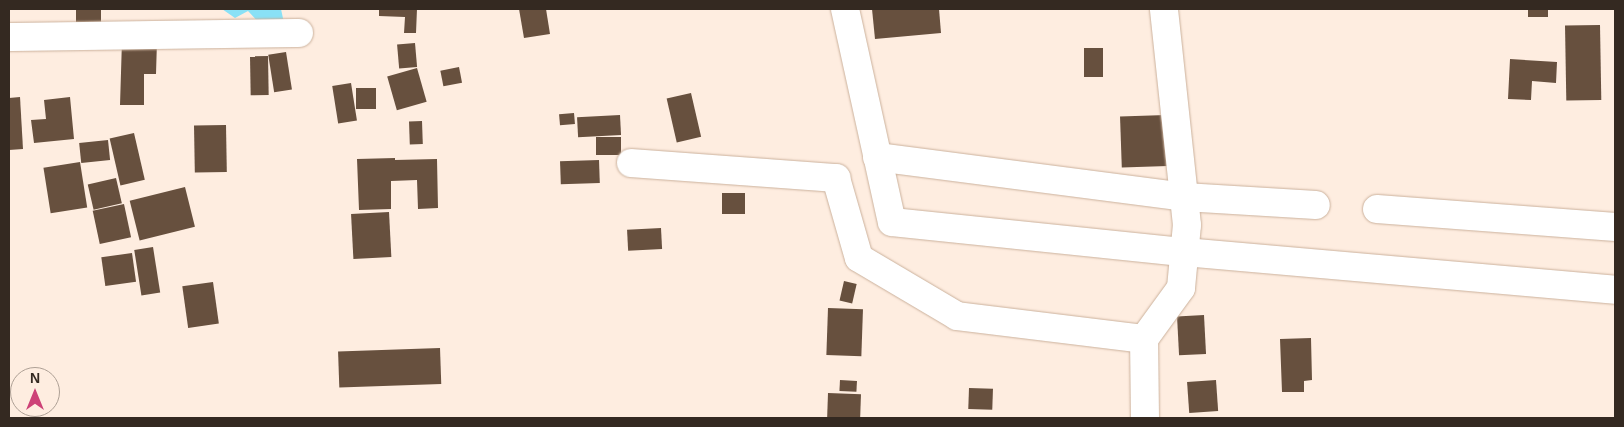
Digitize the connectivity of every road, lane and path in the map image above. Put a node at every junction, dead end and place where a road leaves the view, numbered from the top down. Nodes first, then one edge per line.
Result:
1 (845, 9) edge
2 (1164, 9) edge
3 (299, 33) dead end
4 (9, 37) edge
5 (877, 157) junction
6 (631, 163) dead end
7 (1184, 197) junction
8 (1316, 205) dead end
9 (1377, 209) dead end
10 (1615, 227) edge
11 (1184, 252) junction
12 (1615, 290) edge
13 (1144, 339) junction
14 (1145, 418) edge

1 - 5 street
2 - 7 street
3 - 4 street
5 - 7 street
5 - 11 street
6 - 13 street
7 - 8 street
7 - 11 street
9 - 10 street
11 - 12 street
11 - 13 street
13 - 14 street

